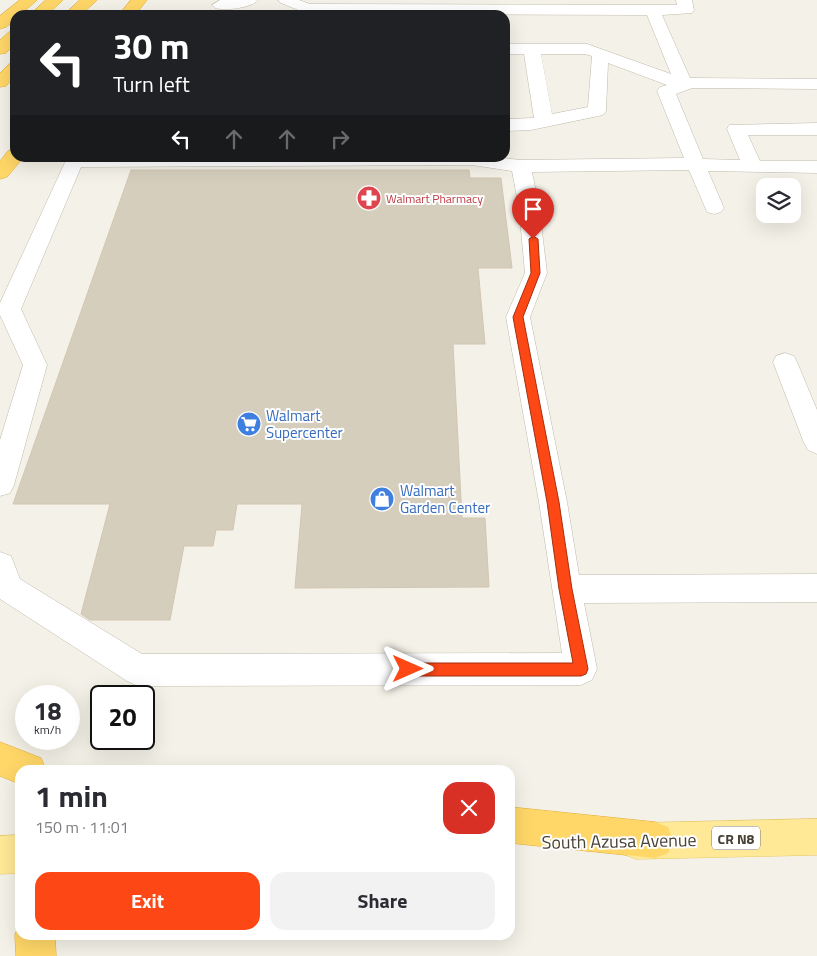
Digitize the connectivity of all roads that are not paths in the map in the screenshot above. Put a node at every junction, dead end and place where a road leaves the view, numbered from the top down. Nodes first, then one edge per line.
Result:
1 (30, 0) edge
2 (55, 0) edge
3 (67, 0) edge
4 (89, 0) edge
5 (139, 0) edge
6 (250, 0) edge
7 (286, 0) edge
8 (684, 0) edge
9 (221, 7) edge
10 (308, 9) joint
11 (652, 9) junction
12 (18, 10) edge
13 (44, 10) edge
14 (56, 10) edge
15 (78, 10) edge
16 (131, 10) edge
17 (10, 16) edge
18 (0, 24) edge
19 (10, 40) edge
20 (0, 49) edge
21 (510, 49) edge
22 (532, 49) junction
23 (668, 50) junction
24 (10, 53) edge
25 (600, 54) junction
26 (0, 62) edge
27 (10, 73) edge
28 (0, 82) edge
29 (817, 84) edge
30 (684, 86) junction
31 (544, 122) junction
32 (510, 124) edge
33 (817, 129) edge
34 (10, 161) edge
35 (74, 162) edge
36 (488, 162) edge
37 (696, 164) junction
38 (521, 166) junction
39 (817, 167) edge
40 (753, 168) junction
41 (0, 173) edge
42 (714, 208) dead end
43 (785, 362) dead end
44 (815, 433) edge
45 (0, 485) edge
46 (0, 565) edge
47 (817, 588) edge
48 (566, 589) junction
49 (0, 759) edge
50 (15, 765) edge
51 (515, 826) edge
52 (817, 837) edge
53 (655, 840) junction
54 (515, 843) edge
55 (15, 854) edge
56 (0, 855) edge
57 (35, 940) edge
58 (36, 956) edge

1 - 12 highway
2 - 13 highway
3 - 14 highway
4 - 15 highway
5 - 16 highway
6 - 9 lane
7 - 10 lane
8 - 11 lane
10 - 11 lane
11 - 23 lane
17 - 18 highway
19 - 20 highway
21 - 22 lane
22 - 25 lane
22 - 31 lane
23 - 25 lane
23 - 30 lane
24 - 26 highway
25 - 30 lane
25 - 31 lane
27 - 28 highway
29 - 30 lane
30 - 37 lane
31 - 32 lane
33 - 40 lane
34 - 41 highway
35 - 45 lane
36 - 38 lane
37 - 38 lane
37 - 40 lane
37 - 42 lane
38 - 48 lane
39 - 40 lane
43 - 44 lane
46 - 48 lane
47 - 48 lane
49 - 50 highway
51 - 53 highway
52 - 53 main road, South Azusa Avenue / CR N8
53 - 54 main road, South Azusa Avenue / CR N8
55 - 56 main road
57 - 58 highway

